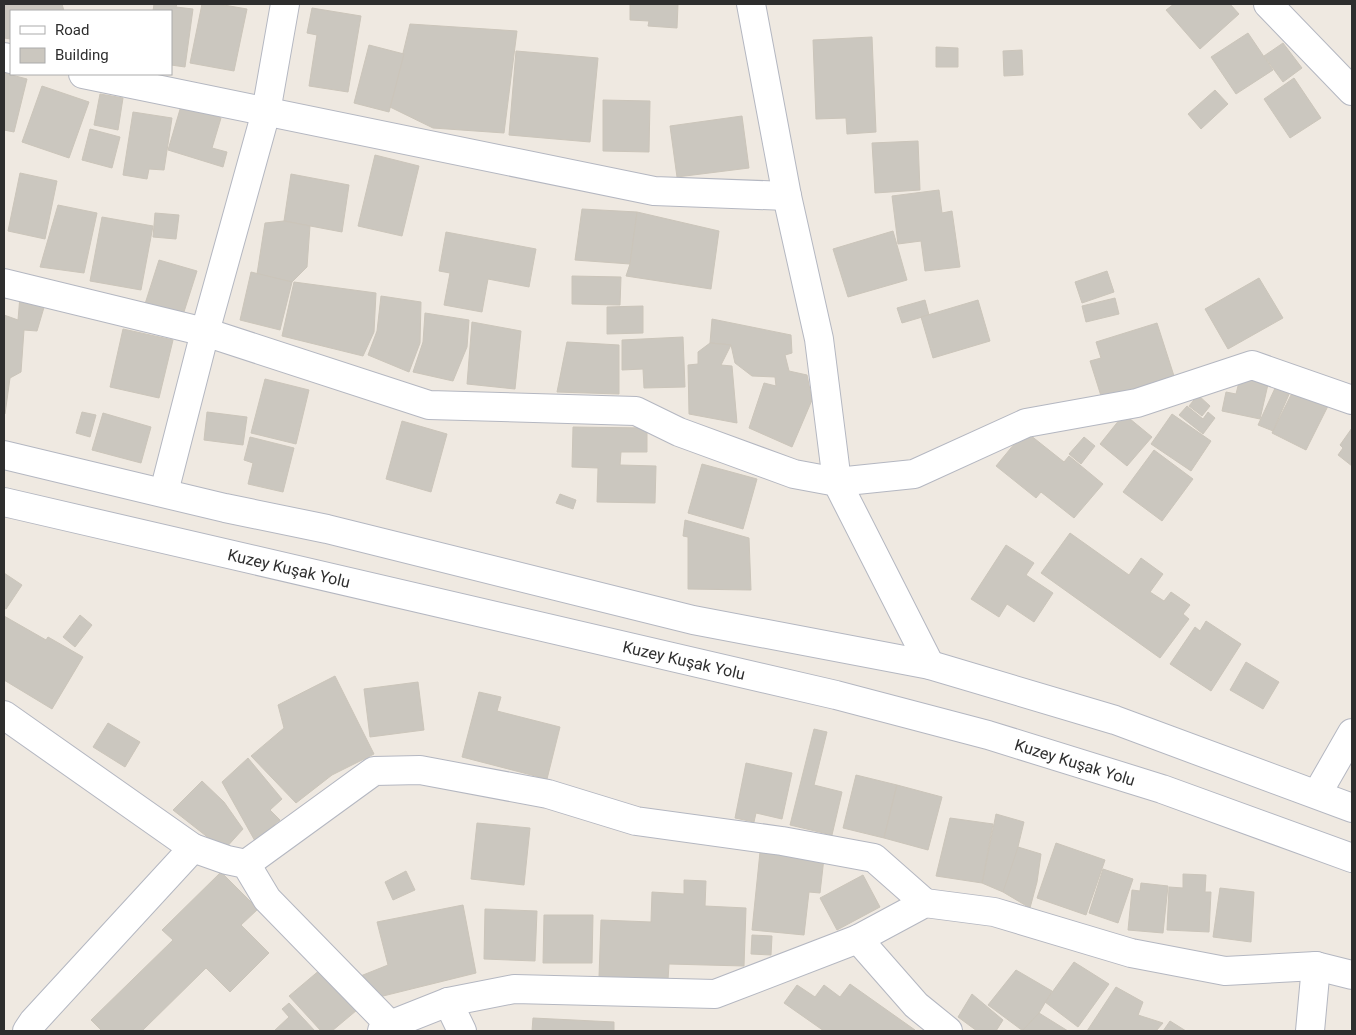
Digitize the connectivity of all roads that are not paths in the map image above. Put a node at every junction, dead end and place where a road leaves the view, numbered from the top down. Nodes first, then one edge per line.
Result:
1 (285, 4) edge
2 (751, 4) edge
3 (1268, 4) edge
4 (88, 75) edge
5 (1352, 91) edge
6 (266, 112) junction
7 (788, 196) junction
8 (4, 284) edge
9 (205, 332) junction
10 (1352, 400) edge
11 (4, 455) edge
12 (837, 482) junction
13 (164, 492) junction
14 (4, 502) edge
15 (930, 665) junction
16 (4, 715) edge
17 (1352, 733) edge
18 (1317, 794) junction
19 (1352, 808) edge
20 (193, 848) junction
21 (1352, 858) edge
22 (246, 864) junction
23 (925, 903) junction
24 (858, 939) junction
25 (1316, 966) junction
26 (1352, 975) edge
27 (448, 1002) junction
28 (386, 1028) edge
29 (26, 1031) edge
30 (462, 1031) edge
31 (948, 1031) edge
32 (1310, 1031) edge

1 - 6 street
2 - 7 street
3 - 5 street
4 - 6 street
6 - 7 street
6 - 9 street
7 - 12 street
8 - 9 street
9 - 12 street
9 - 13 street
10 - 12 street
11 - 13 street
12 - 15 street
13 - 15 street
14 - 21 street, Kuzey Kuşak Yolu
15 - 18 street
16 - 20 street
17 - 18 street
18 - 19 street
20 - 22 street
20 - 29 street
22 - 23 street
22 - 28 street
23 - 24 street
23 - 25 street
24 - 27 street
24 - 31 street
25 - 26 street
25 - 32 street
27 - 28 street
27 - 30 street

